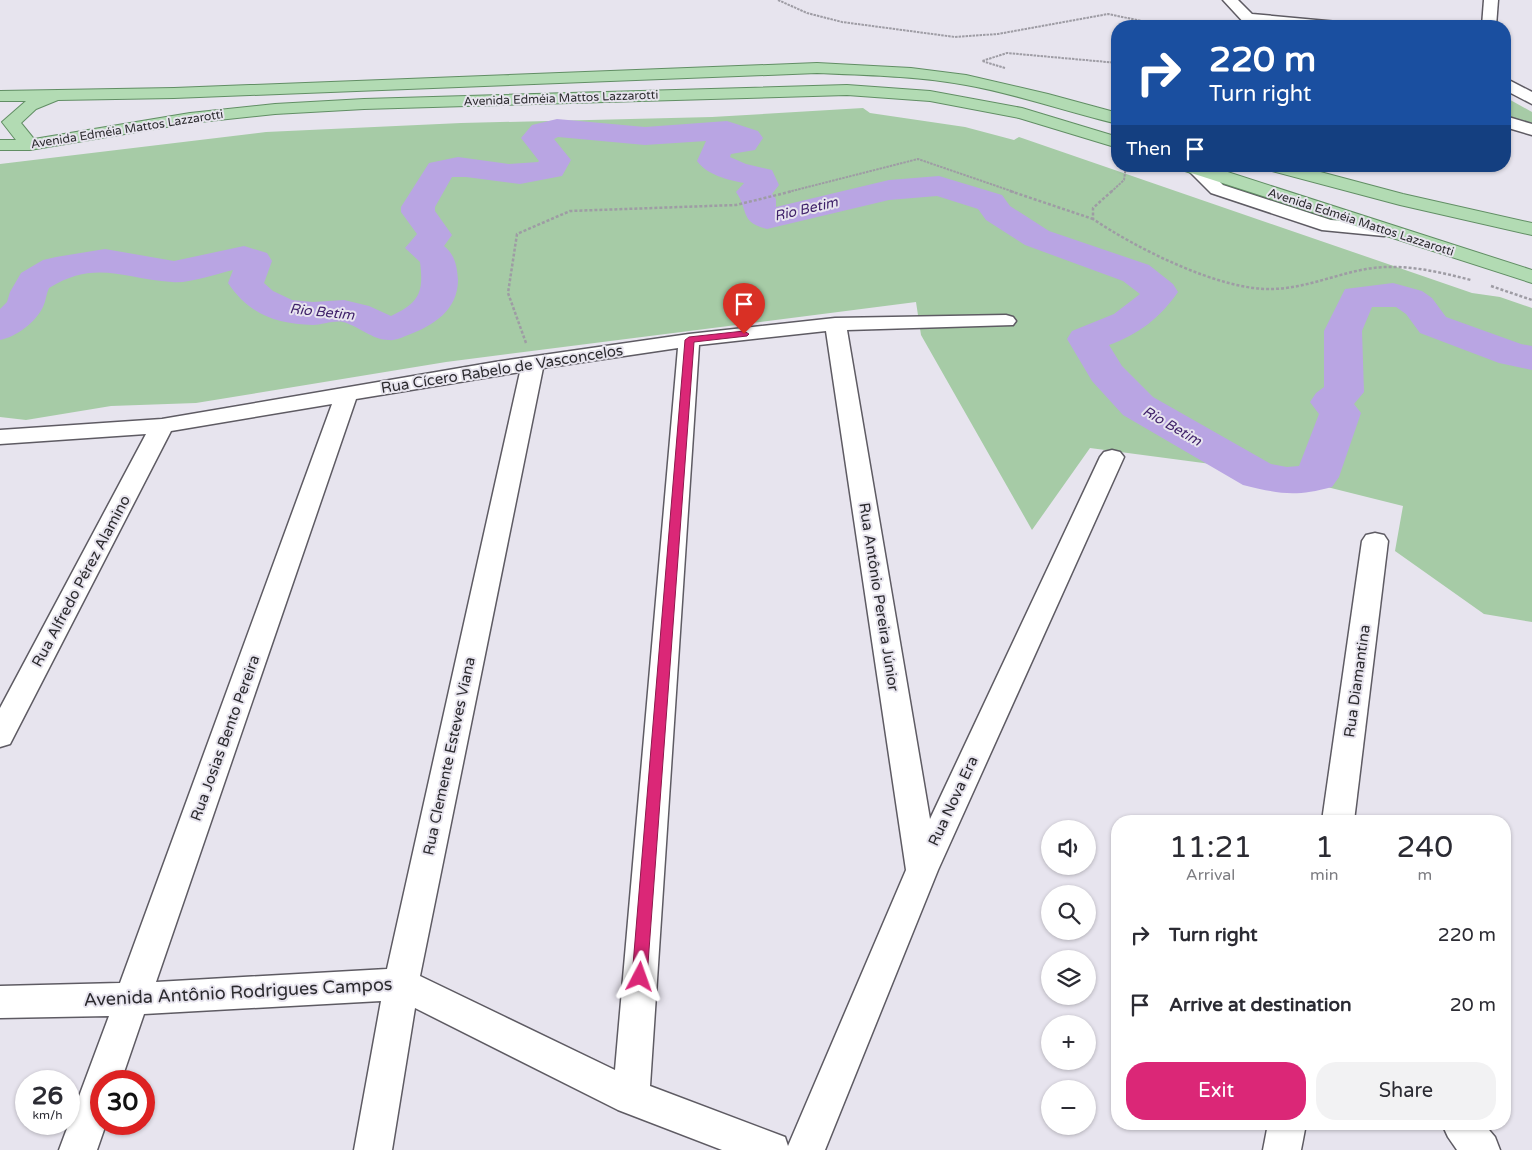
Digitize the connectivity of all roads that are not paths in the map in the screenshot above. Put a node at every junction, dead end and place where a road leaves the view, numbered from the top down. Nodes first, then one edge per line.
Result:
1 (1230, 0) edge
2 (1491, 0) edge
3 (1249, 20) edge
4 (1489, 20) edge
5 (1511, 87) edge
6 (64, 94) junction
7 (0, 96) edge
8 (1532, 99) edge
9 (1111, 116) edge
10 (1511, 124) edge
11 (1532, 130) edge
12 (1111, 141) edge
13 (0, 145) edge
14 (30, 145) junction
15 (1205, 172) edge
16 (1298, 172) edge
17 (1532, 229) edge
18 (1532, 278) edge
19 (1006, 321) dead end
20 (835, 324) junction
21 (689, 340) junction
22 (533, 363) junction
23 (347, 394) junction
24 (162, 426) junction
25 (0, 437) edge
26 (1112, 457) dead end
27 (1375, 540) dead end
28 (0, 736) edge
29 (1339, 815) edge
30 (922, 870) junction
31 (401, 984) junction
32 (132, 999) junction
33 (0, 1002) edge
34 (107, 1070) edge
35 (631, 1097) junction
36 (90, 1116) edge
37 (1286, 1130) edge
38 (1466, 1130) edge
39 (78, 1150) edge
40 (373, 1150) edge
41 (771, 1150) edge
42 (806, 1150) edge
43 (1282, 1150) edge
44 (1481, 1150) edge

1 - 3 street
2 - 4 street
5 - 8 street
6 - 7 main road, Avenida Edméia Mattos Lazzarotti
6 - 9 main road, Avenida Edméia Mattos Lazzarotti
6 - 14 main road
10 - 11 street
12 - 14 main road, Avenida Edméia Mattos Lazzarotti
13 - 14 main road, Avenida Edméia Mattos Lazzarotti
15 - 18 main road, Avenida Edméia Mattos Lazzarotti
16 - 17 main road, Avenida Edméia Mattos Lazzarotti
19 - 20 street, Rua Cícero Rabelo de Vasconcelos
20 - 21 street, Rua Cícero Rabelo de Vasconcelos
20 - 30 street, Rua Antônio Pereira Júnior
21 - 22 street, Rua Cícero Rabelo de Vasconcelos
21 - 35 street
22 - 23 street, Rua Cícero Rabelo de Vasconcelos
22 - 31 street, Rua Clemente Esteves Viana
23 - 24 street, Rua Cícero Rabelo de Vasconcelos
23 - 32 street, Rua Josias Bento Pereira
24 - 25 street, Rua Cícero Rabelo de Vasconcelos
24 - 28 street, Rua Alfredo Pérez Alamino
26 - 30 street, Rua Nova Era
27 - 29 street, Rua Diamantina
30 - 42 street, Rua Nova Era
31 - 32 street, Avenida Antônio Rodrigues Campos
31 - 35 street, Avenida Antônio Rodrigues Campos
31 - 40 street, Rua Clemente Esteves Viana
32 - 33 street, Avenida Antônio Rodrigues Campos
32 - 34 street, Rua Josias Bento Pereira
35 - 41 street, Avenida Antônio Rodrigues Campos
36 - 39 street
37 - 43 street
38 - 44 street

